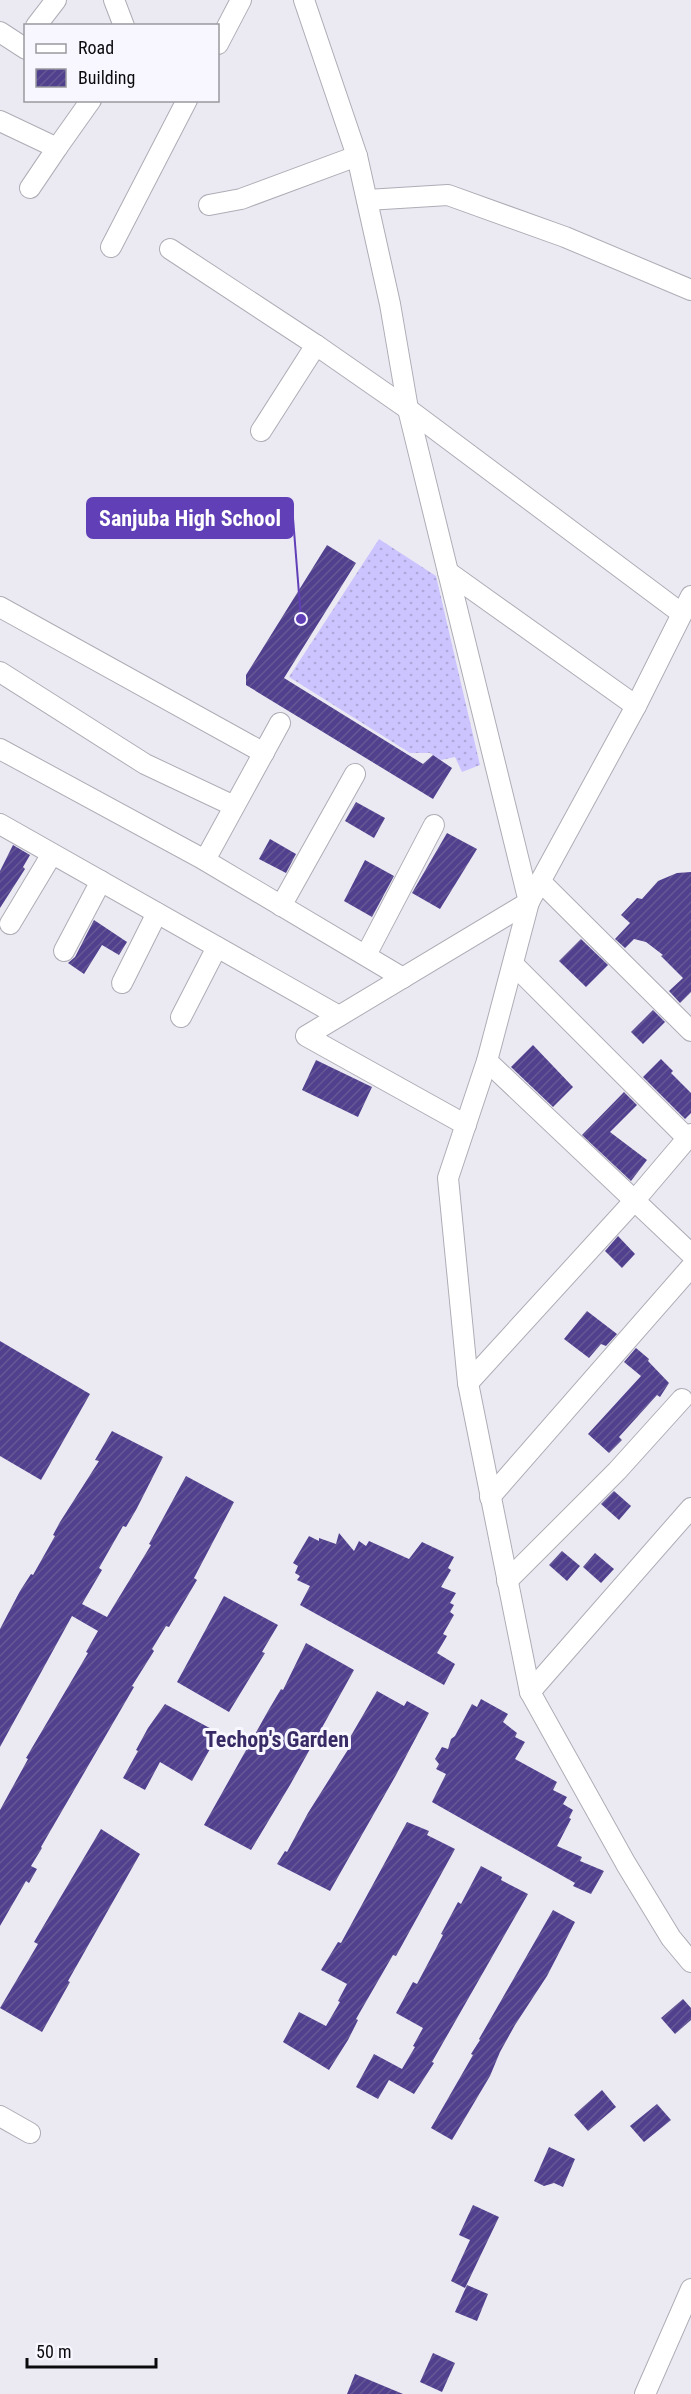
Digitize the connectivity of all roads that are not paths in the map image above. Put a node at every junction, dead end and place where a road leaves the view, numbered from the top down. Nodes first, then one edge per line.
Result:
1 (56, 0) edge
2 (114, 0) edge
3 (241, 0) edge
4 (304, 0) edge
5 (38, 24) edge
6 (123, 24) edge
7 (0, 32) edge
8 (219, 42) edge
9 (24, 45) edge
10 (90, 102) edge
11 (186, 102) edge
12 (0, 121) edge
13 (57, 148) junction
14 (357, 156) junction
15 (30, 188) dead end
16 (367, 200) junction
17 (209, 206) dead end
18 (111, 248) dead end
19 (170, 249) dead end
20 (691, 290) edge
21 (316, 345) junction
22 (408, 410) junction
23 (261, 431) dead end
24 (448, 572) junction
25 (691, 596) edge
26 (0, 607) edge
27 (681, 613) junction
28 (0, 672) edge
29 (636, 706) junction
30 (280, 723) dead end
31 (0, 749) edge
32 (264, 753) junction
33 (356, 774) dead end
34 (234, 806) junction
35 (0, 824) edge
36 (435, 825) dead end
37 (52, 854) junction
38 (205, 860) junction
39 (101, 881) junction
40 (541, 882) junction
41 (529, 902) junction
42 (281, 906) junction
43 (157, 913) junction
44 (10, 924) dead end
45 (216, 947) junction
46 (64, 951) dead end
47 (366, 955) junction
48 (514, 965) junction
49 (404, 978) junction
50 (122, 983) dead end
51 (339, 1016) junction
52 (181, 1017) dead end
53 (691, 1031) edge
54 (487, 1061) junction
55 (466, 1125) junction
56 (689, 1136) edge
57 (635, 1200) junction
58 (691, 1254) edge
59 (691, 1266) edge
60 (468, 1383) junction
61 (682, 1399) dead end
62 (490, 1497) junction
63 (691, 1508) edge
64 (507, 1581) junction
65 (530, 1692) junction
66 (691, 1962) edge
67 (0, 2116) edge
68 (30, 2133) dead end
69 (691, 2289) edge
70 (645, 2394) edge

1 - 5 street
2 - 6 street
3 - 8 street
4 - 14 street
7 - 9 street
10 - 13 street
11 - 18 street
12 - 13 street
13 - 15 street
14 - 16 street
14 - 17 street
16 - 20 street
16 - 22 street
19 - 21 street
21 - 22 street
21 - 23 street
22 - 24 street
22 - 27 street
24 - 29 street
24 - 41 street
25 - 27 street
26 - 32 street
27 - 29 street
28 - 34 street
29 - 40 street
30 - 32 street
31 - 38 street
32 - 34 street
33 - 42 street
34 - 38 street
35 - 37 street
36 - 47 street
37 - 39 street
37 - 44 street
38 - 42 street
39 - 43 street
39 - 46 street
40 - 41 street
40 - 53 street
41 - 48 street
41 - 49 street
42 - 47 street
43 - 45 street
43 - 50 street
45 - 51 street
45 - 52 street
47 - 49 street
48 - 54 street
48 - 56 street
49 - 51 street
51 - 55 street
54 - 55 street
54 - 57 street
55 - 60 street
56 - 57 street
57 - 58 street
57 - 60 street
59 - 62 street
60 - 62 street
61 - 64 street
62 - 64 street
63 - 65 street
64 - 65 street
65 - 66 street
67 - 68 street
69 - 70 street

